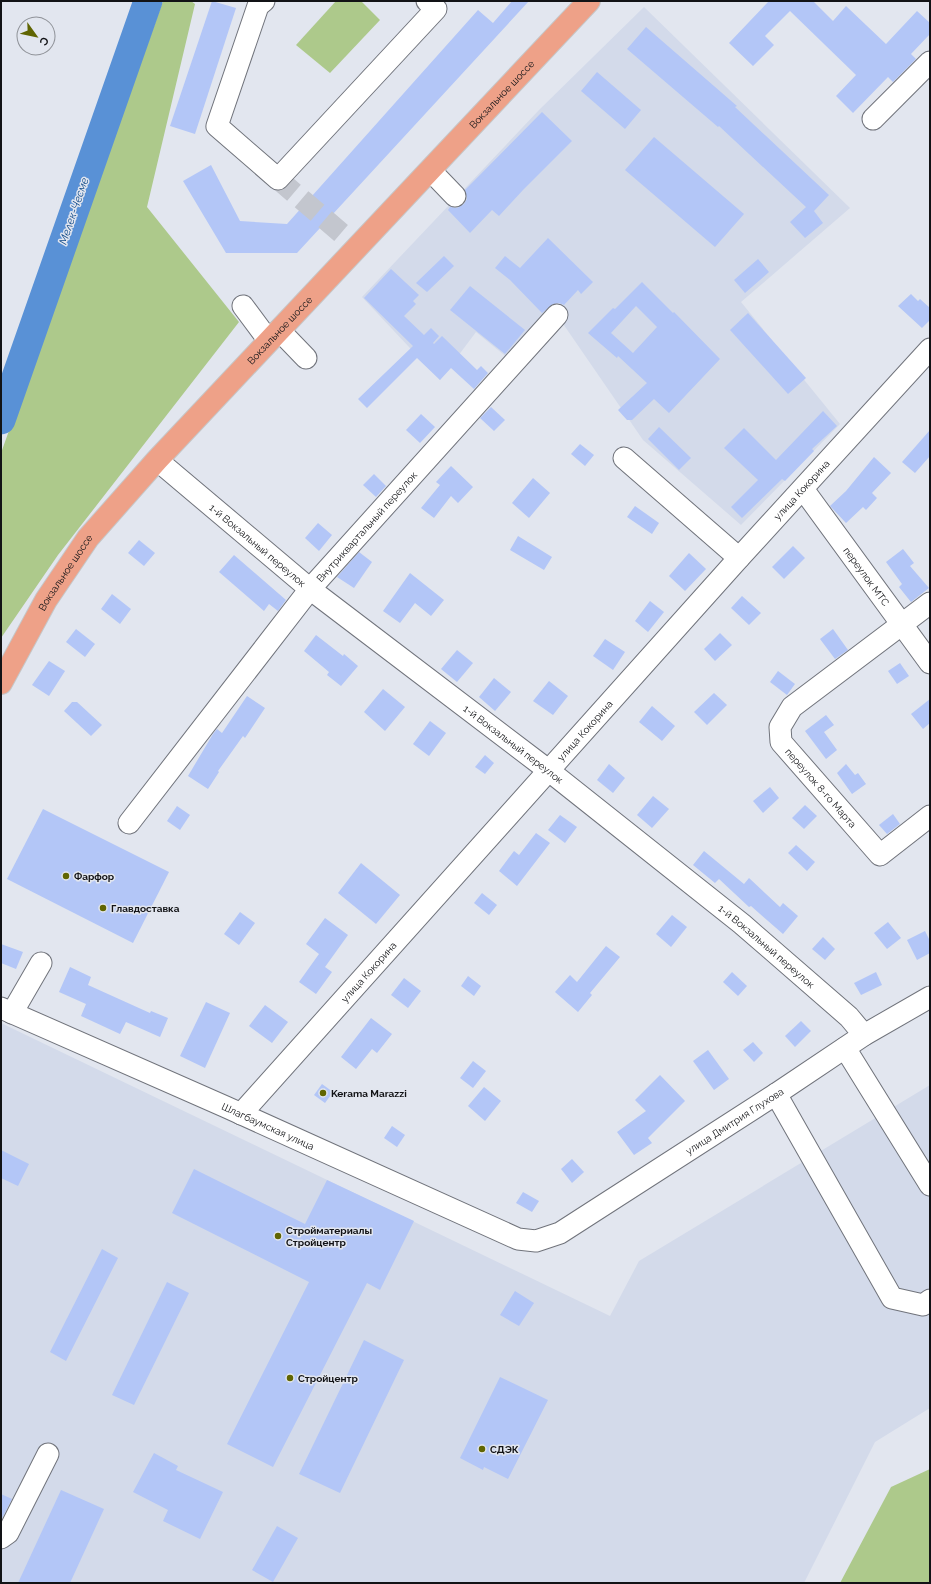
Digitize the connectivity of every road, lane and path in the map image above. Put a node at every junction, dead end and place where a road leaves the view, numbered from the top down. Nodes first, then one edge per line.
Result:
1 (264, 1) edge
2 (427, 1) edge
3 (587, 2) edge
4 (930, 62) edge
5 (873, 119) dead end
6 (430, 170) junction
7 (455, 196) dead end
8 (242, 306) dead end
9 (557, 315) dead end
10 (274, 336) junction
11 (930, 349) edge
12 (306, 358) dead end
13 (624, 458) dead end
14 (157, 460) junction
15 (803, 489) junction
16 (739, 558) junction
17 (310, 589) junction
18 (930, 603) edge
19 (901, 624) junction
20 (930, 663) edge
21 (1, 683) edge
22 (548, 770) junction
23 (930, 816) edge
24 (129, 823) dead end
25 (41, 962) dead end
26 (930, 997) edge
27 (7, 1011) edge
28 (864, 1035) junction
29 (845, 1048) junction
30 (776, 1094) junction
31 (241, 1114) junction
32 (930, 1185) edge
33 (536, 1241) joint
34 (930, 1300) edge
35 (48, 1454) dead end
36 (1, 1538) edge

1 - 2 street
3 - 6 main road, Вокзальное шоссе
4 - 5 street
6 - 7 street
6 - 10 main road, Вокзальное шоссе
8 - 10 street
9 - 17 street, Внутриквартальный переулок
10 - 12 street
10 - 14 main road, Вокзальное шоссе
11 - 15 street, улица Кокорина
13 - 16 street
14 - 17 street, 1-й Вокзальный переулок
14 - 21 main road, Вокзальное шоссе
15 - 16 street, улица Кокорина
15 - 19 street, переулок МТС
16 - 22 street, улица Кокорина
17 - 22 street, 1-й Вокзальный переулок
17 - 24 street, Внутриквартальный переулок
18 - 19 street, переулок 8-го Марта
19 - 20 street, переулок МТС
19 - 23 street, переулок 8-го Марта
22 - 28 street, 1-й Вокзальный переулок
22 - 31 street, улица Кокорина
25 - 27 street
26 - 28 street, улица Дмитрия Глухова
27 - 31 street, Шлагбаумская улица
28 - 29 street, улица Дмитрия Глухова
29 - 30 street, улица Дмитрия Глухова
29 - 32 street
30 - 33 street, улица Дмитрия Глухова
30 - 34 street
31 - 33 street, Шлагбаумская улица
35 - 36 street

